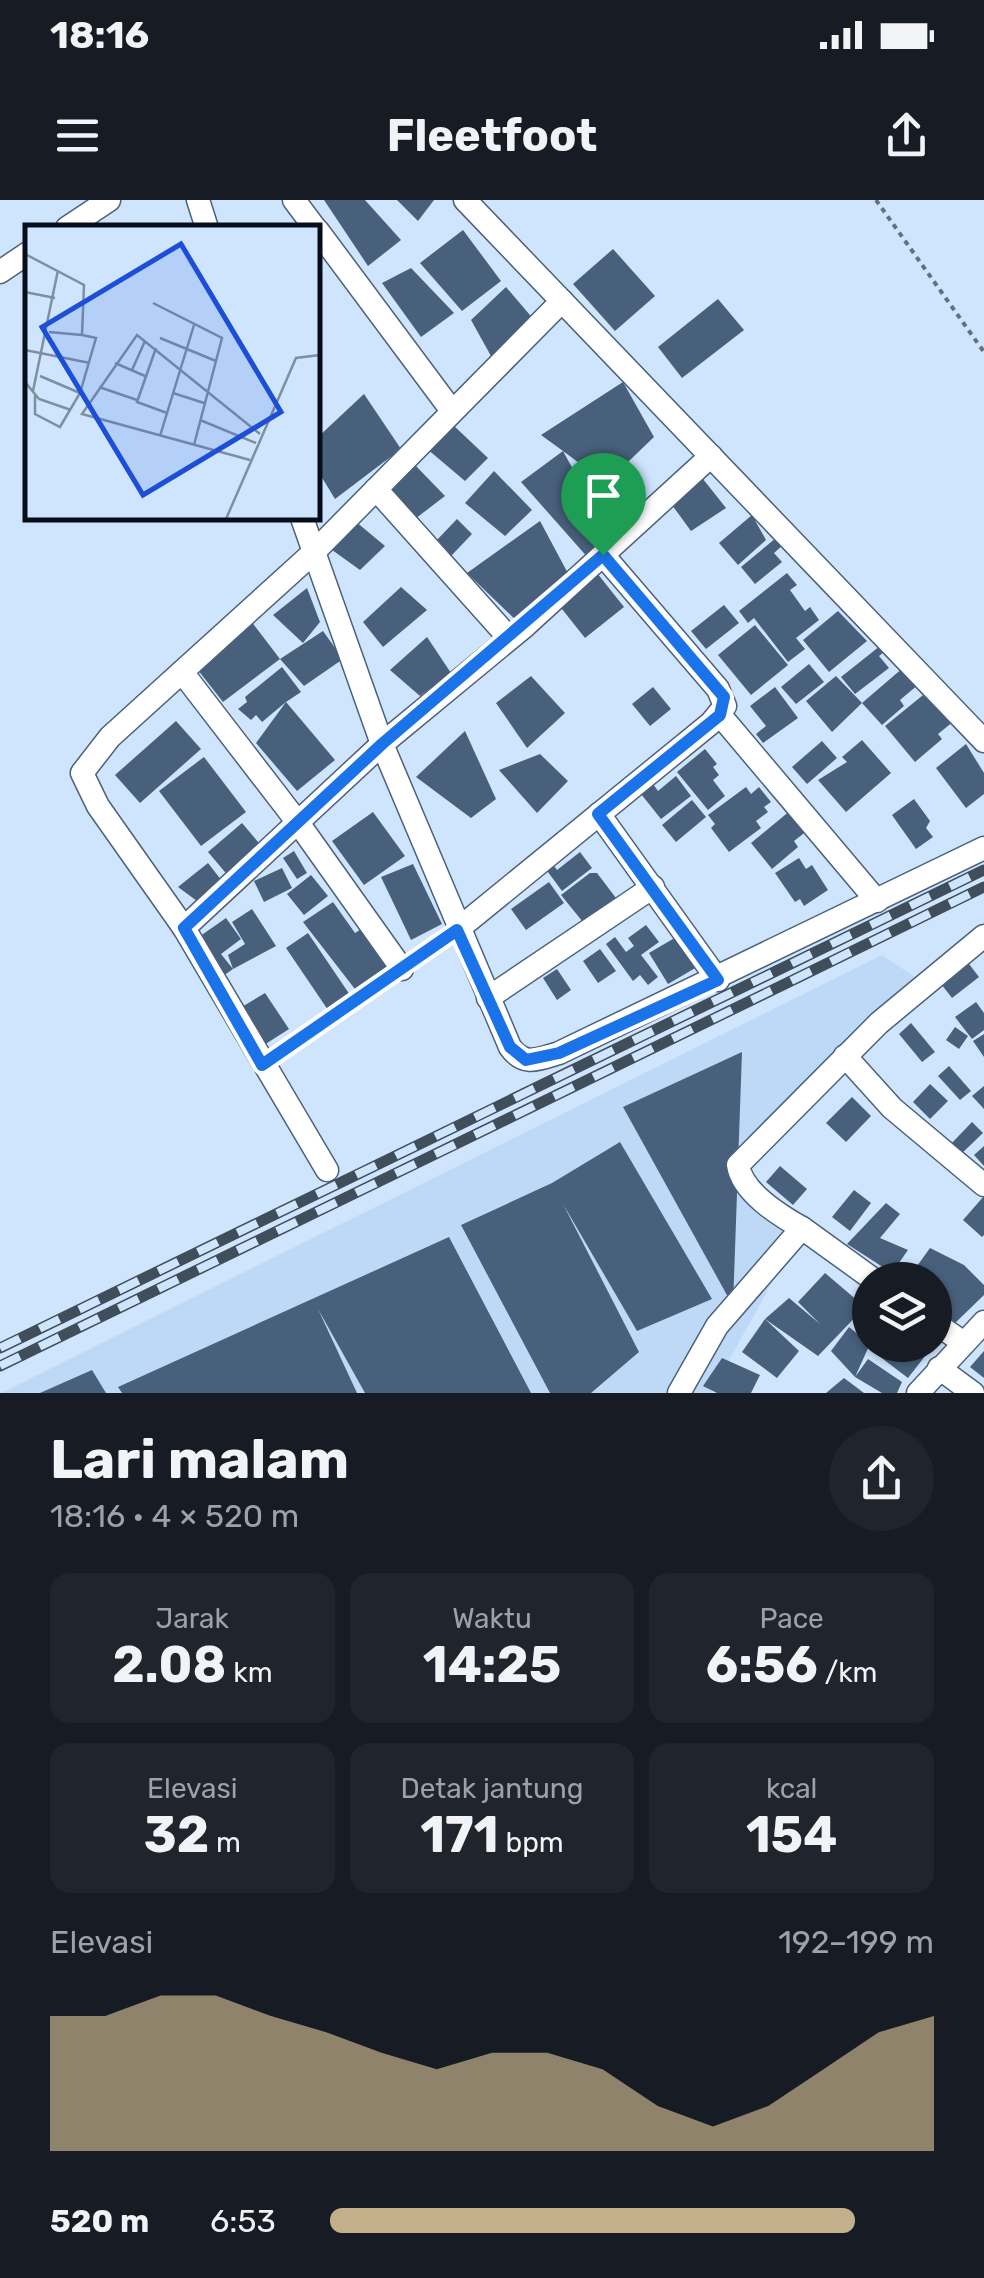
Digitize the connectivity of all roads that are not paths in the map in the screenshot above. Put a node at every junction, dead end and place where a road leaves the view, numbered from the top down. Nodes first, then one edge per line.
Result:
1 (109, 200) edge
2 (198, 200) edge
3 (294, 200) edge
4 (465, 200) edge
5 (72, 225) edge
6 (205, 225) edge
7 (313, 225) edge
8 (320, 234) edge
9 (25, 255) edge
10 (0, 272) edge
11 (562, 301) junction
12 (452, 411) junction
13 (710, 456) junction
14 (376, 489) junction
15 (303, 520) edge
16 (314, 552) junction
17 (603, 555) junction
18 (510, 638) junction
19 (182, 672) junction
20 (720, 715) junction
21 (984, 741) edge
22 (382, 744) junction
23 (598, 814) junction
24 (299, 824) junction
25 (984, 848) edge
26 (654, 887) junction
27 (877, 901) junction
28 (184, 928) junction
29 (457, 930) junction
30 (984, 936) edge
31 (402, 969) road end
32 (718, 980) junction
33 (488, 998) junction
34 (845, 1056) junction
35 (327, 1170) dead end
36 (984, 1185) edge
37 (802, 1228) junction
38 (852, 1264) edge
39 (984, 1322) edge
40 (952, 1335) edge
41 (964, 1343) junction
42 (939, 1368) junction
43 (679, 1393) edge
44 (918, 1393) edge
45 (973, 1393) edge

1 - 5 street
2 - 6 street
3 - 7 street
4 - 11 street
8 - 12 street
9 - 10 street
11 - 12 street
11 - 13 street
12 - 14 street
13 - 17 street
13 - 21 street
14 - 16 street
14 - 18 street
15 - 16 street
16 - 19 street
16 - 22 street
17 - 18 street
17 - 20 street
18 - 22 street
19 - 24 street
19 - 28 street
20 - 23 street
20 - 27 street
22 - 24 street
22 - 29 street
23 - 26 street
23 - 29 street
24 - 28 street
24 - 31 street
25 - 27 street
26 - 32 street
26 - 33 street
27 - 32 street
28 - 35 street
29 - 33 street
30 - 34 street
32 - 33 street
34 - 36 street
34 - 37 street
37 - 38 street
37 - 43 street
39 - 41 street
40 - 41 street
41 - 42 street
42 - 44 street
42 - 45 street

